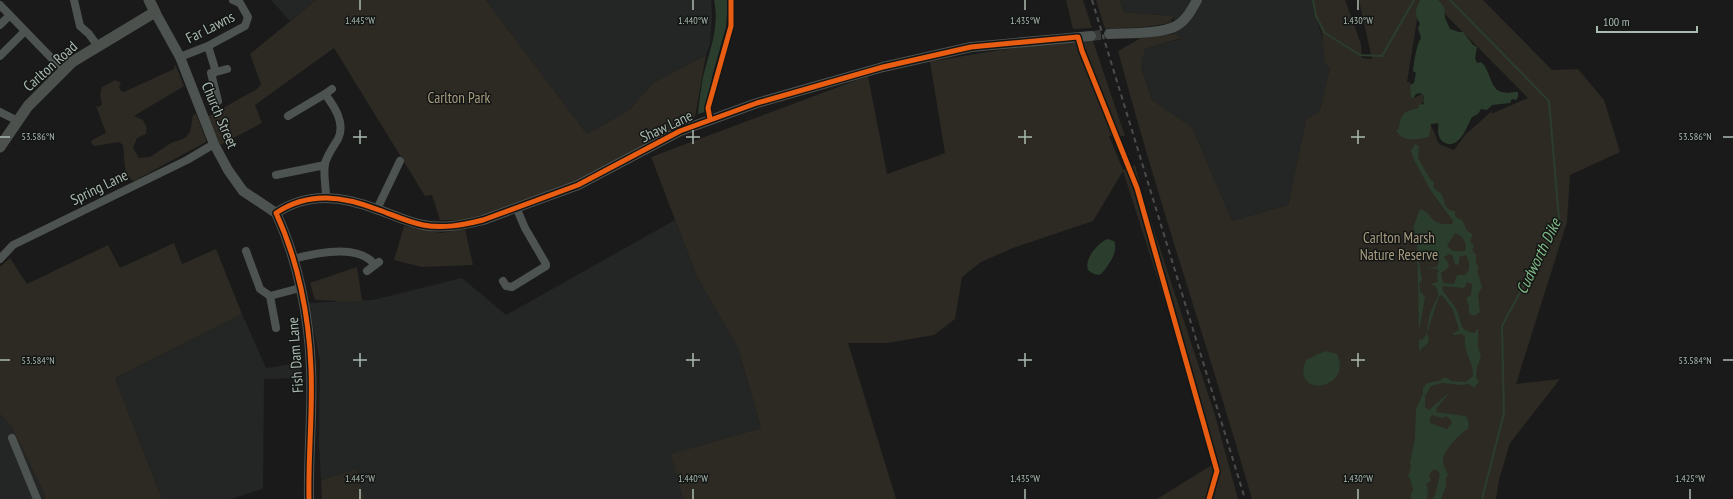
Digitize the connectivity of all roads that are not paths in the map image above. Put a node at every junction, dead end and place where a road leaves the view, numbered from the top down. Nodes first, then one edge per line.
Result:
1 (74, 0) edge
2 (149, 0) edge
3 (233, 0) edge
4 (1197, 0) edge
5 (0, 5) edge
6 (155, 12) junction
7 (10, 15) junction
8 (0, 24) edge
9 (25, 32) junction
10 (1109, 34) tunnel mouth
11 (1091, 36) tunnel mouth
12 (98, 46) junction
13 (208, 46) junction
14 (0, 56) edge
15 (180, 57) junction
16 (227, 69) dead end
17 (63, 70) junction
18 (216, 72) junction
19 (218, 101) dead end
20 (0, 112) edge
21 (288, 116) dead end
22 (18, 121) junction
23 (214, 144) junction
24 (0, 147) edge
25 (400, 161) dead end
26 (325, 165) junction
27 (276, 175) dead end
28 (326, 197) junction
29 (516, 207) junction
30 (377, 209) junction
31 (276, 213) junction
32 (246, 251) dead end
33 (0, 259) edge
34 (293, 259) junction
35 (367, 271) dead end
36 (503, 281) dead end
37 (300, 288) junction
38 (270, 296) junction
39 (276, 328) dead end
40 (12, 438) dead end
41 (37, 499) edge
42 (309, 499) edge

1 - 12 street
2 - 6 main road
3 - 13 street, Far Lawns
4 - 10 street
5 - 7 street
6 - 12 main road, Carlton Road
6 - 15 street, Church Street
7 - 8 street
7 - 9 street
9 - 14 street
9 - 17 street
11 - 29 street, Shaw Lane
12 - 17 main road, Carlton Road
13 - 15 street, Far Lawns
13 - 18 street
15 - 23 street, Church Street
16 - 18 street
17 - 22 main road, Carlton Road
18 - 19 street
20 - 22 street
21 - 26 street
22 - 24 main road, Carlton Road
23 - 31 street, Church Street
23 - 33 street, Spring Lane
25 - 30 street
26 - 27 street
26 - 28 street
28 - 30 street, Shaw Lane
28 - 31 street, Shaw Lane
29 - 30 street, Shaw Lane
29 - 36 street
31 - 34 street, Fish Dam Lane
32 - 38 street
34 - 35 street
34 - 37 street, Fish Dam Lane
37 - 38 street
37 - 42 street, Fish Dam Lane
38 - 39 street
40 - 41 street

